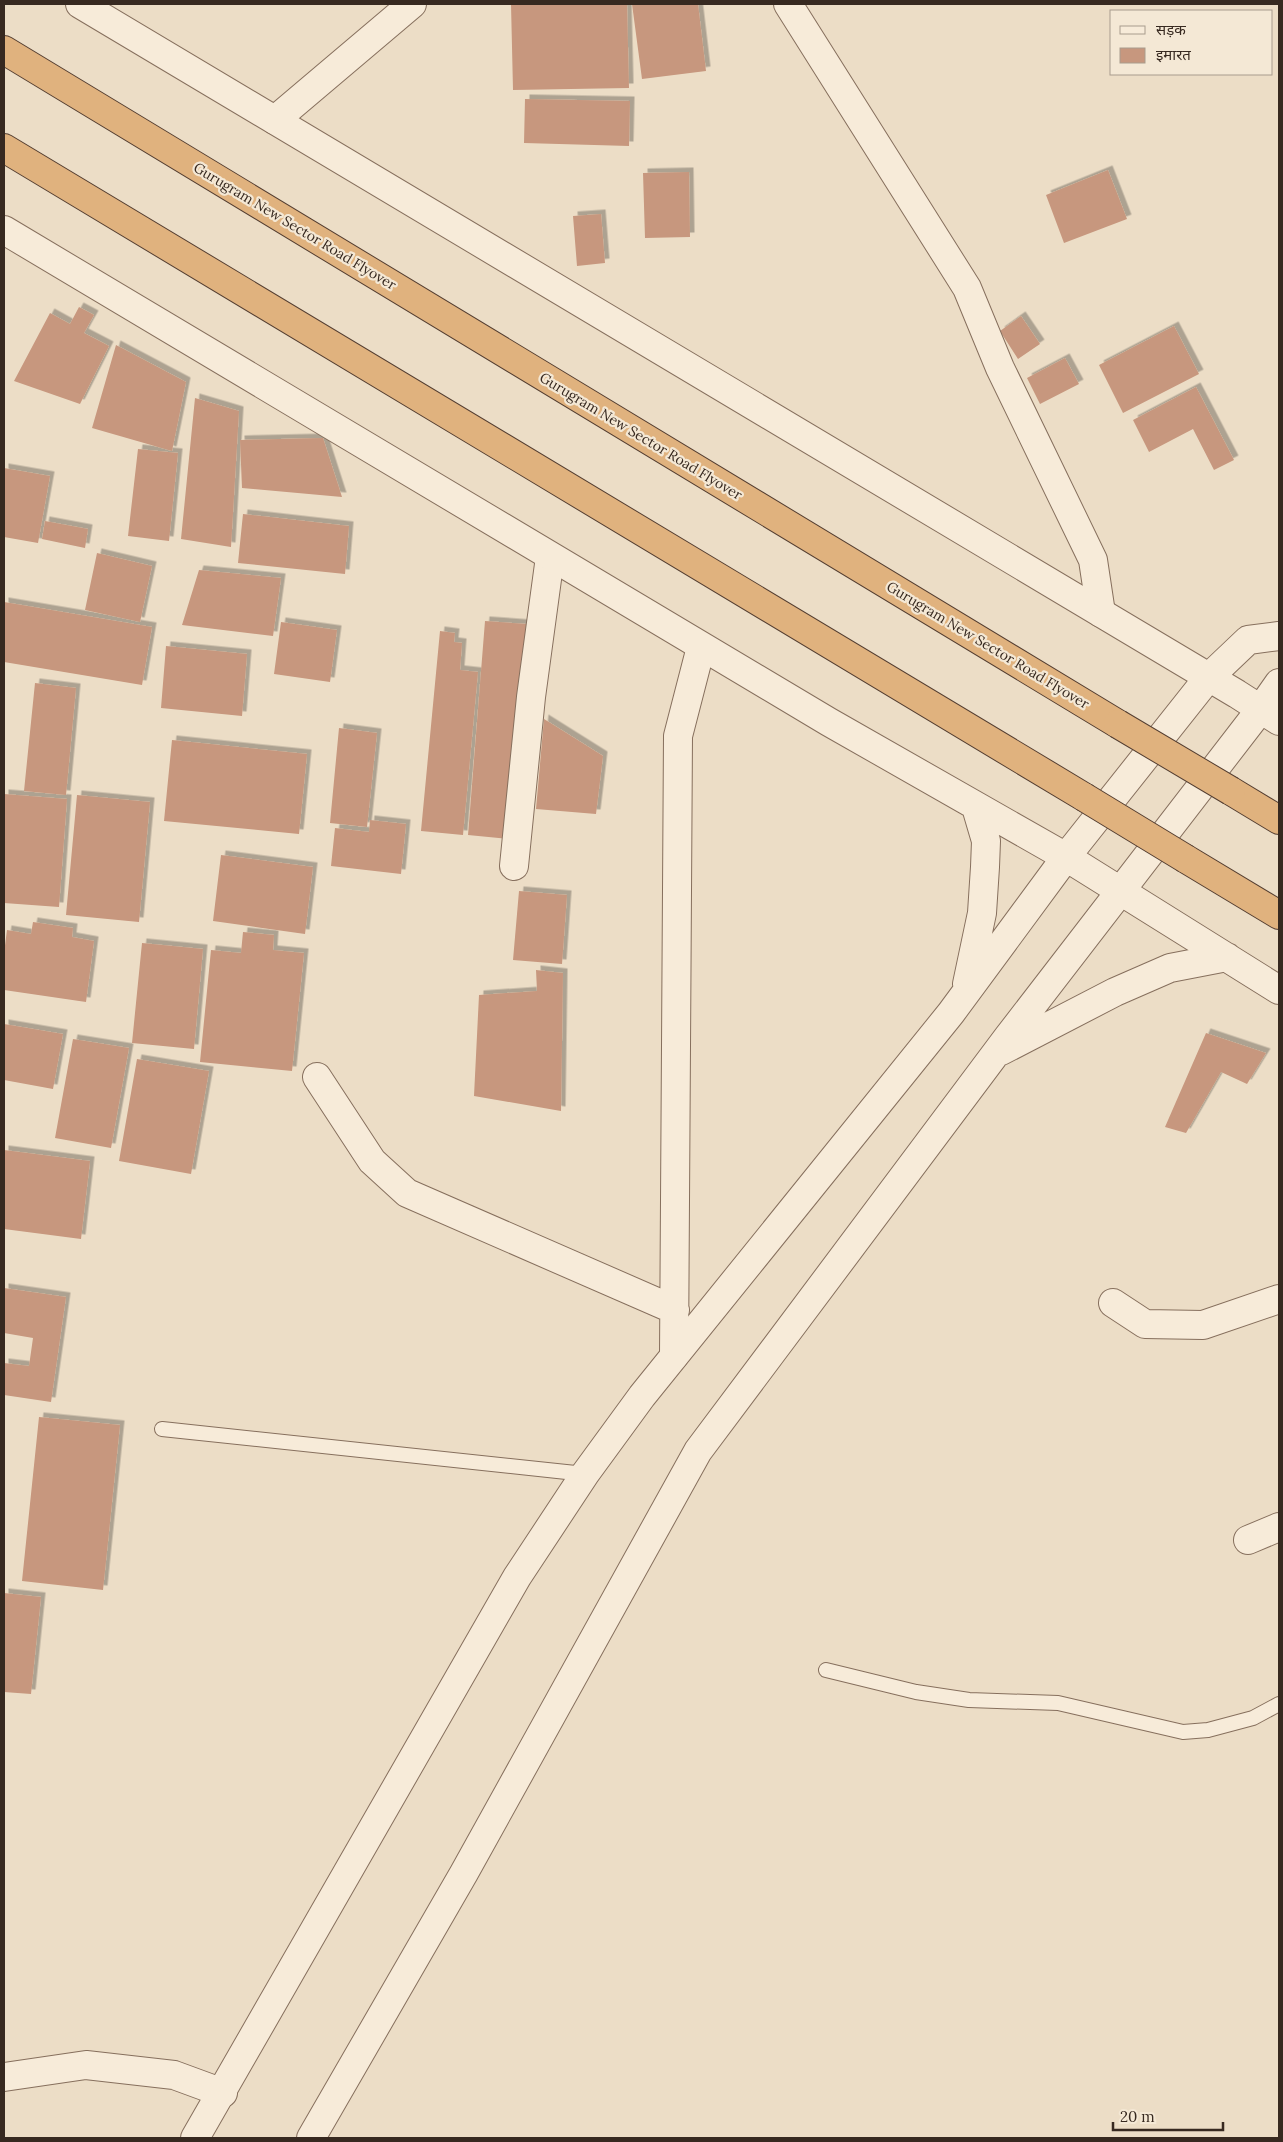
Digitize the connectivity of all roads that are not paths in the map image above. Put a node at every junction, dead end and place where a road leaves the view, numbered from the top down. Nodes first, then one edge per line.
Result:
1 (80, 4) edge
2 (412, 4) edge
3 (788, 4) edge
4 (4, 50) edge
5 (275, 120) junction
6 (4, 148) edge
7 (4, 230) edge
8 (550, 557) junction
9 (1101, 613) junction
10 (1279, 636) edge
11 (701, 647) junction
12 (1208, 678) junction
13 (1279, 683) edge
14 (1270, 716) edge
15 (976, 807) junction
16 (1279, 820) edge
17 (1066, 857) junction
18 (514, 866) dead end
19 (1121, 891) junction
20 (1279, 915) edge
21 (1227, 957) junction
22 (1279, 990) edge
23 (966, 993) junction
24 (995, 1054) junction
25 (318, 1077) dead end
26 (1279, 1299) edge
27 (1114, 1303) dead end
28 (675, 1310) junction
29 (674, 1356) junction
30 (162, 1429) dead end
31 (585, 1474) junction
32 (1279, 1527) edge
33 (1248, 1540) dead end
34 (826, 1670) dead end
35 (1279, 1704) edge
36 (4, 2077) edge
37 (223, 2092) junction
38 (195, 2138) edge
39 (310, 2138) edge

1 - 5 street
2 - 5 street
3 - 9 street
4 - 16 highway, Gurugram New Sector Road Flyover, bridge
5 - 9 street
6 - 20 highway, bridge
7 - 8 street
8 - 11 street
8 - 18 street
9 - 12 street
10 - 12 street
11 - 15 street
11 - 28 street
12 - 14 street
12 - 17 street
13 - 14 street
14 - 19 street
15 - 17 street
15 - 23 street
17 - 19 street
17 - 23 street
19 - 21 street
19 - 24 street
21 - 22 street
21 - 24 street
23 - 29 street
24 - 39 street
25 - 28 street
26 - 27 street
28 - 29 street
29 - 31 street
30 - 31 lane
31 - 37 street
32 - 33 street
34 - 35 lane
36 - 37 street
37 - 38 street

